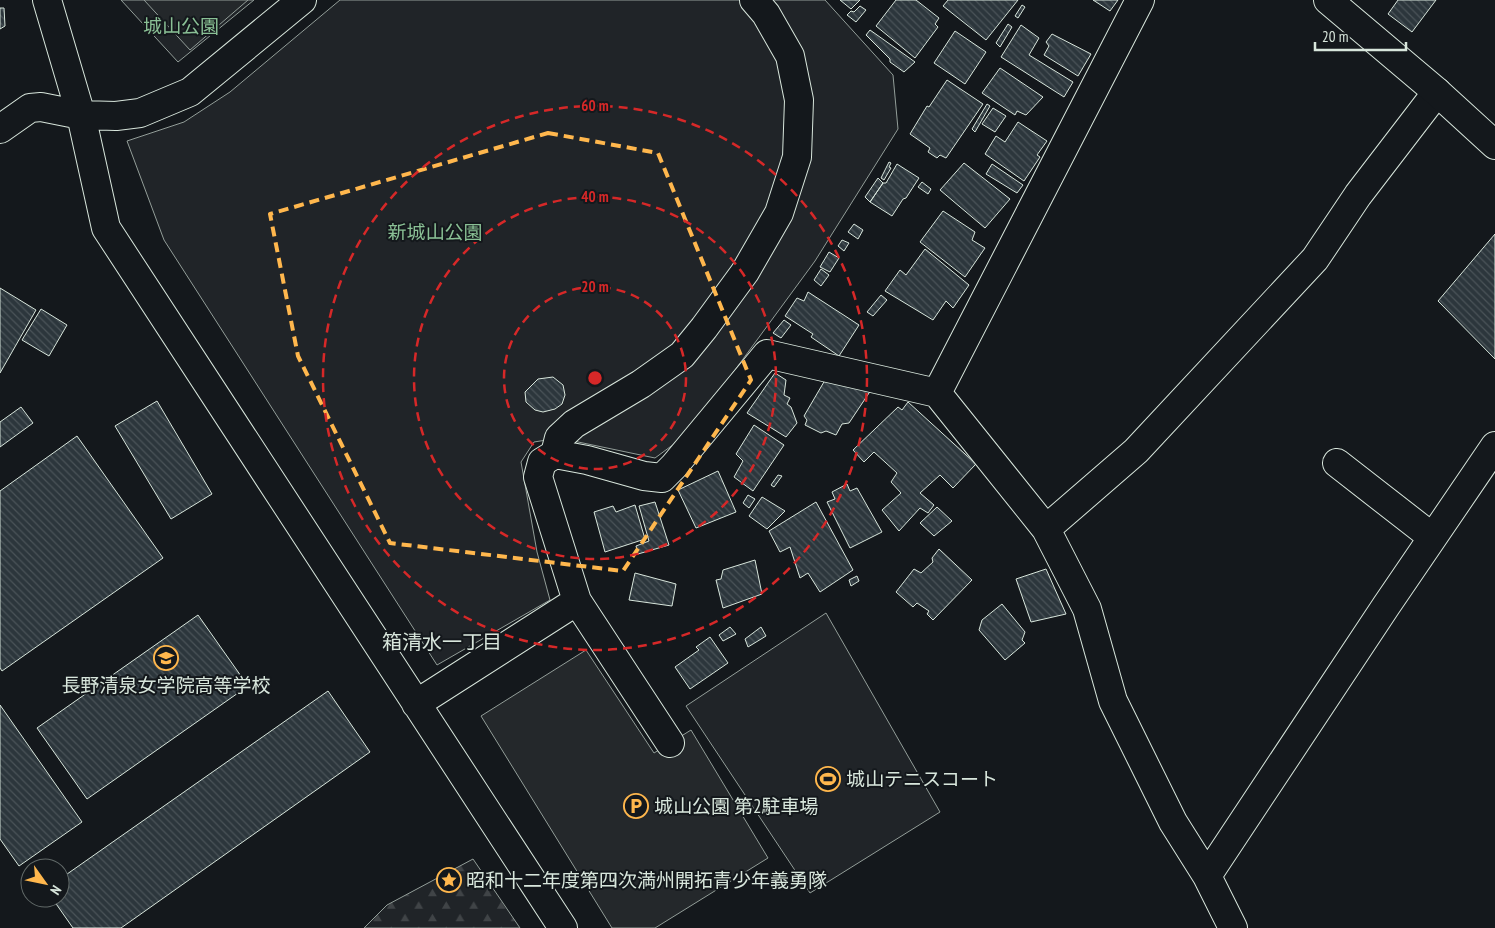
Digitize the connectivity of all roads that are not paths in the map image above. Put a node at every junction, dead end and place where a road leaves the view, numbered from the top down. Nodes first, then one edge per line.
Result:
1 (47, 0) edge
2 (302, 0) edge
3 (754, 0) edge
4 (1140, 0) edge
5 (1328, 0) edge
6 (1436, 92) junction
7 (81, 115) junction
8 (0, 129) edge
9 (1495, 145) edge
10 (937, 393) junction
11 (1495, 446) edge
12 (555, 454) junction
13 (1337, 463) dead end
14 (1046, 529) junction
15 (1432, 537) junction
16 (577, 601) junction
17 (416, 704) junction
18 (670, 744) dead end
19 (1207, 876) junction
20 (563, 928) edge
21 (1233, 928) edge

1 - 7 street
2 - 7 street
3 - 12 street
4 - 10 street
5 - 6 street
6 - 9 street
6 - 14 street
7 - 8 street
7 - 17 street
10 - 12 street
10 - 14 street
11 - 15 street
12 - 16 street
13 - 15 street
14 - 19 street
15 - 19 street
16 - 17 street
16 - 18 street
17 - 20 street
19 - 21 street

